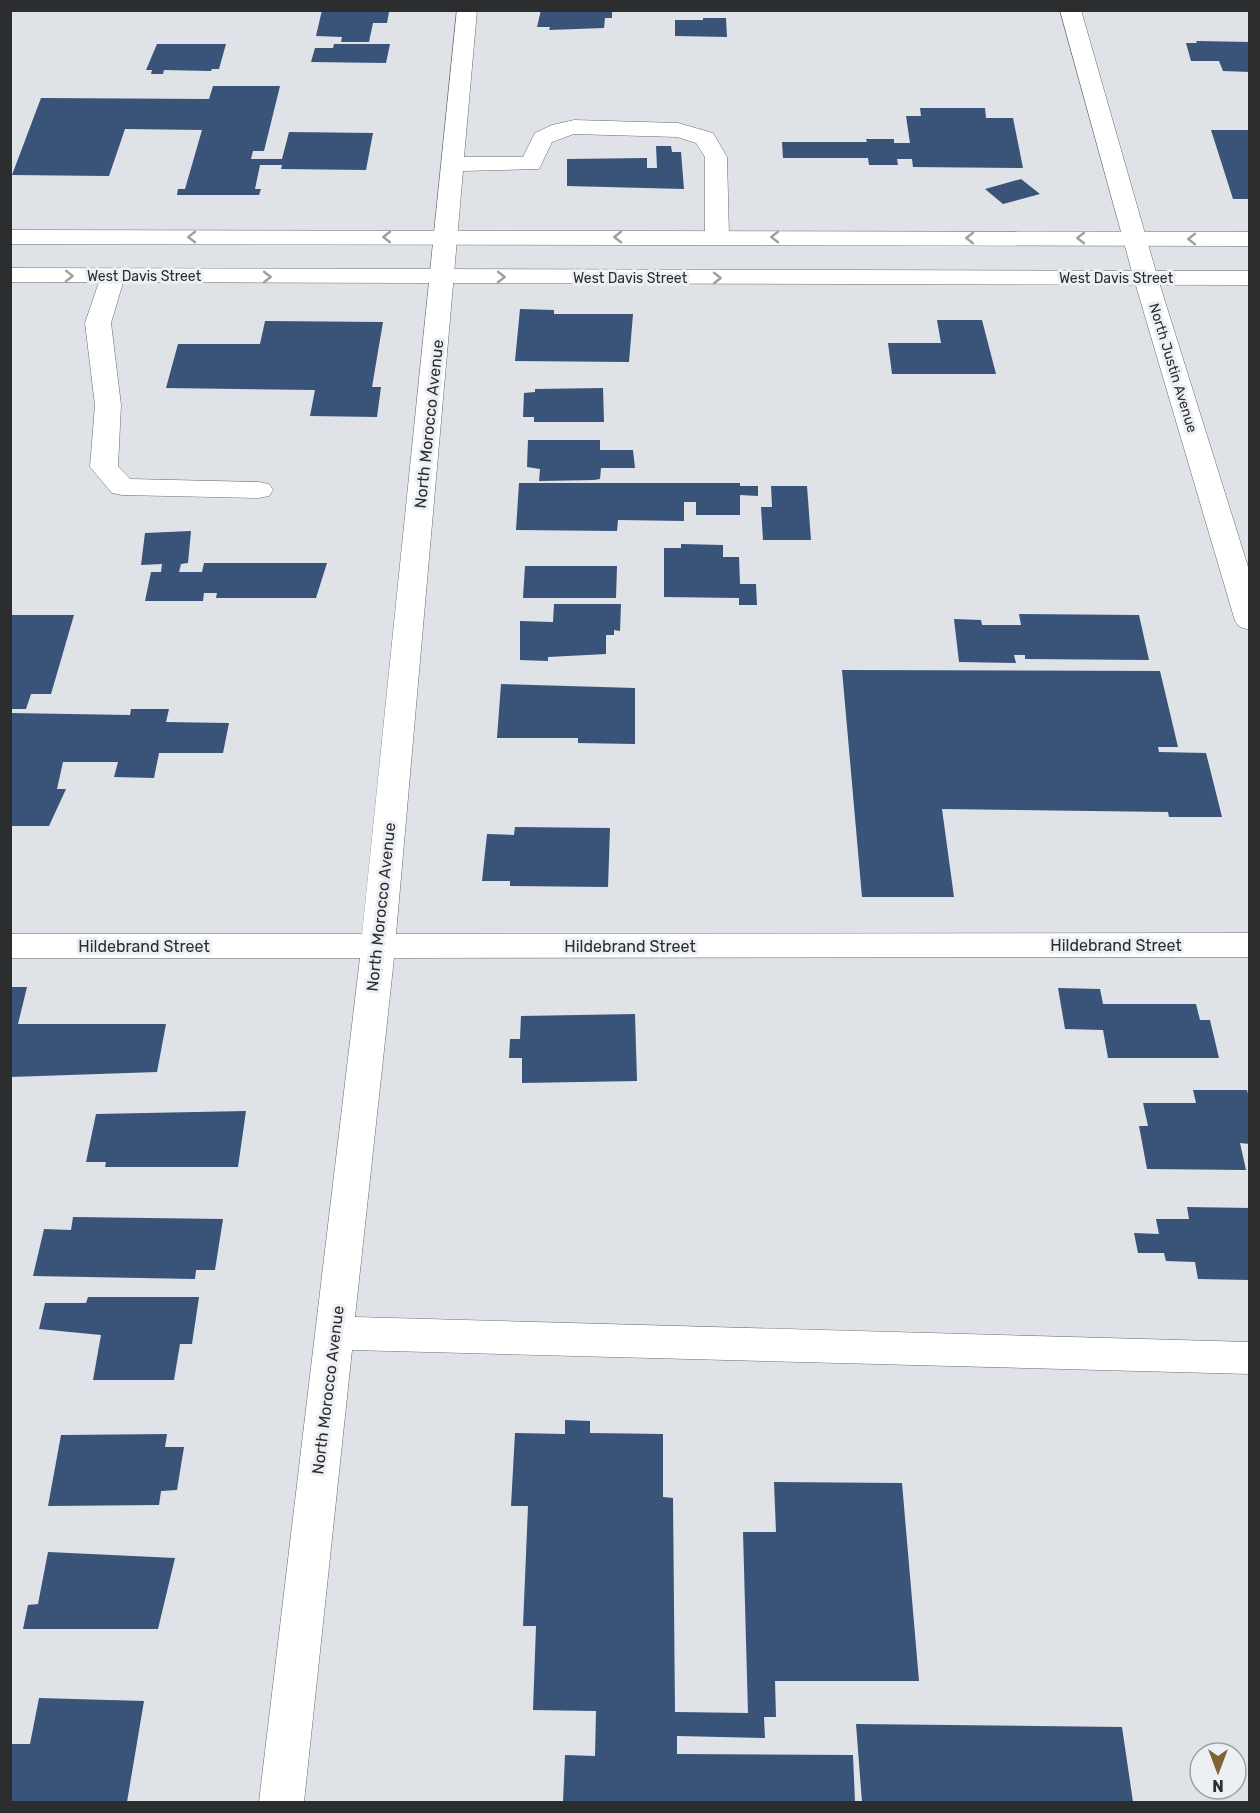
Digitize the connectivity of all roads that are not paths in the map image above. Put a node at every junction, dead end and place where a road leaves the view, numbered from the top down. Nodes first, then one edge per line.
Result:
1 (467, 10) edge
2 (1070, 10) edge
3 (451, 164) junction
4 (10, 237) edge
5 (446, 237) junction
6 (717, 237) junction
7 (1135, 238) junction
8 (1250, 238) edge
9 (10, 275) edge
10 (113, 276) junction
11 (442, 278) junction
12 (1146, 279) junction
13 (1250, 279) edge
14 (259, 490) dead end
15 (1250, 621) edge
16 (1250, 945) edge
17 (10, 946) edge
18 (378, 946) junction
19 (335, 1333) junction
20 (1250, 1358) edge
21 (281, 1803) edge

1 - 3 street, North Morocco Avenue
2 - 7 street, North Justin Avenue
3 - 5 street, North Morocco Avenue
3 - 6 street
5 -> 4 street
6 -> 5 street
5 - 11 street, North Morocco Avenue
7 -> 6 street
8 -> 7 street
7 - 12 street, North Justin Avenue
9 -> 10 street, West Davis Street
10 -> 11 street, West Davis Street
10 - 14 street
11 -> 12 street, West Davis Street
11 - 18 street, North Morocco Avenue
12 - 13 street, West Davis Street
12 - 15 street, North Justin Avenue
16 - 18 street, Hildebrand Street
17 - 18 street, Hildebrand Street
18 - 19 street, North Morocco Avenue
19 - 20 street
19 - 21 street, North Morocco Avenue

